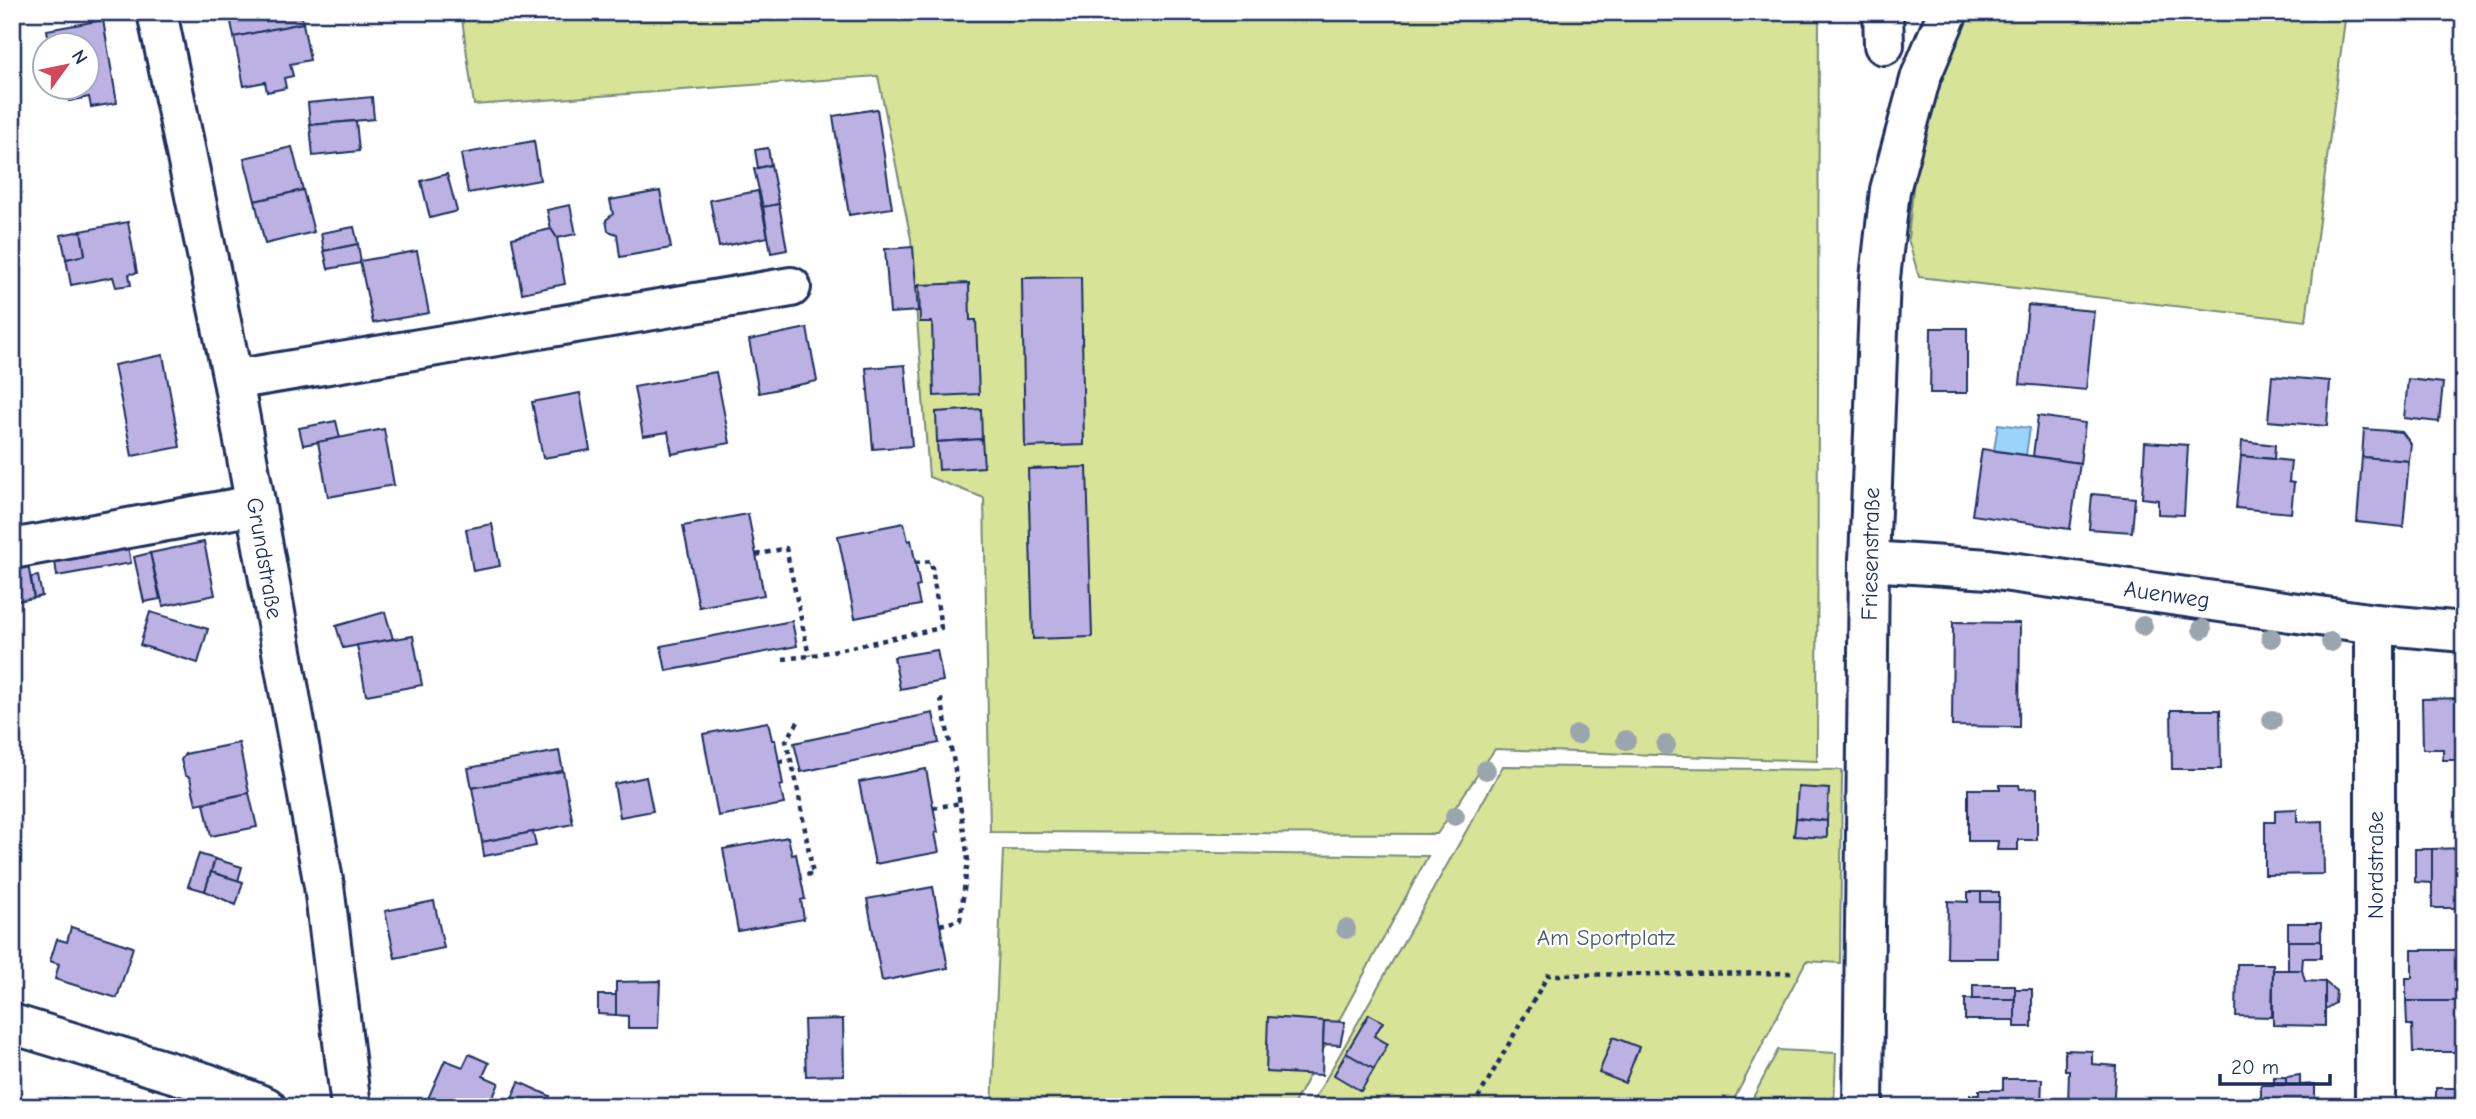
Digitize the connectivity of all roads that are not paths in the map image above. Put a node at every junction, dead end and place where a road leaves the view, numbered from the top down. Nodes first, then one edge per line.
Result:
1 (157, 12) edge
2 (1948, 12) edge
3 (791, 287) dead end
4 (233, 380) junction
5 (255, 505) junction
6 (12, 549) edge
7 (1870, 561) junction
8 (2375, 624) junction
9 (2464, 632) edge
10 (12, 1024) edge
11 (266, 1107) edge
12 (351, 1107) edge
13 (1863, 1107) edge
14 (2375, 1107) edge

1 - 4 street, Grundstraße
2 - 7 street, Friesenstraße
3 - 4 street
4 - 5 street, Grundstraße
5 - 6 street
5 - 12 street, Grundstraße
7 - 8 street, Auenweg
7 - 13 street, Friesenstraße
8 - 9 street, Auenweg
8 - 14 street, Nordstraße
10 - 11 street

